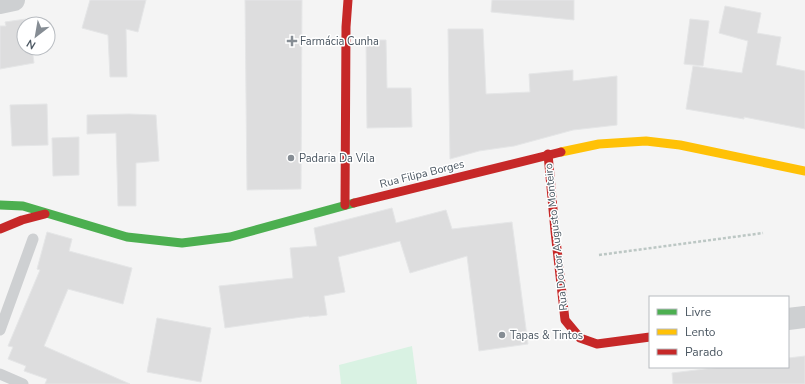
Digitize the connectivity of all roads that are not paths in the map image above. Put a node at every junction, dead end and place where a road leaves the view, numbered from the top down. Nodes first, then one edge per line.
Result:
1 (14, 0) edge
2 (348, 0) edge
3 (0, 3) edge
4 (548, 154) junction
5 (805, 171) edge
6 (0, 205) edge
7 (345, 205) junction
8 (48, 214) junction
9 (0, 229) edge
10 (33, 239) dead end
11 (805, 317) edge
12 (789, 319) edge
13 (0, 330) edge
14 (649, 337) edge
15 (0, 374) edge
16 (23, 384) edge

1 - 3 street
2 - 7 main road
4 - 5 main road, Rua Filipa Borges
4 - 7 main road, Rua Filipa Borges
4 - 14 main road, Rua Doutor Augusto Monteiro
6 - 8 main road, Rua Filipa Borges
7 - 8 main road, Rua Filipa Borges
8 - 9 main road, Rua Filipa Borges
10 - 13 lane
11 - 12 street
15 - 16 lane

